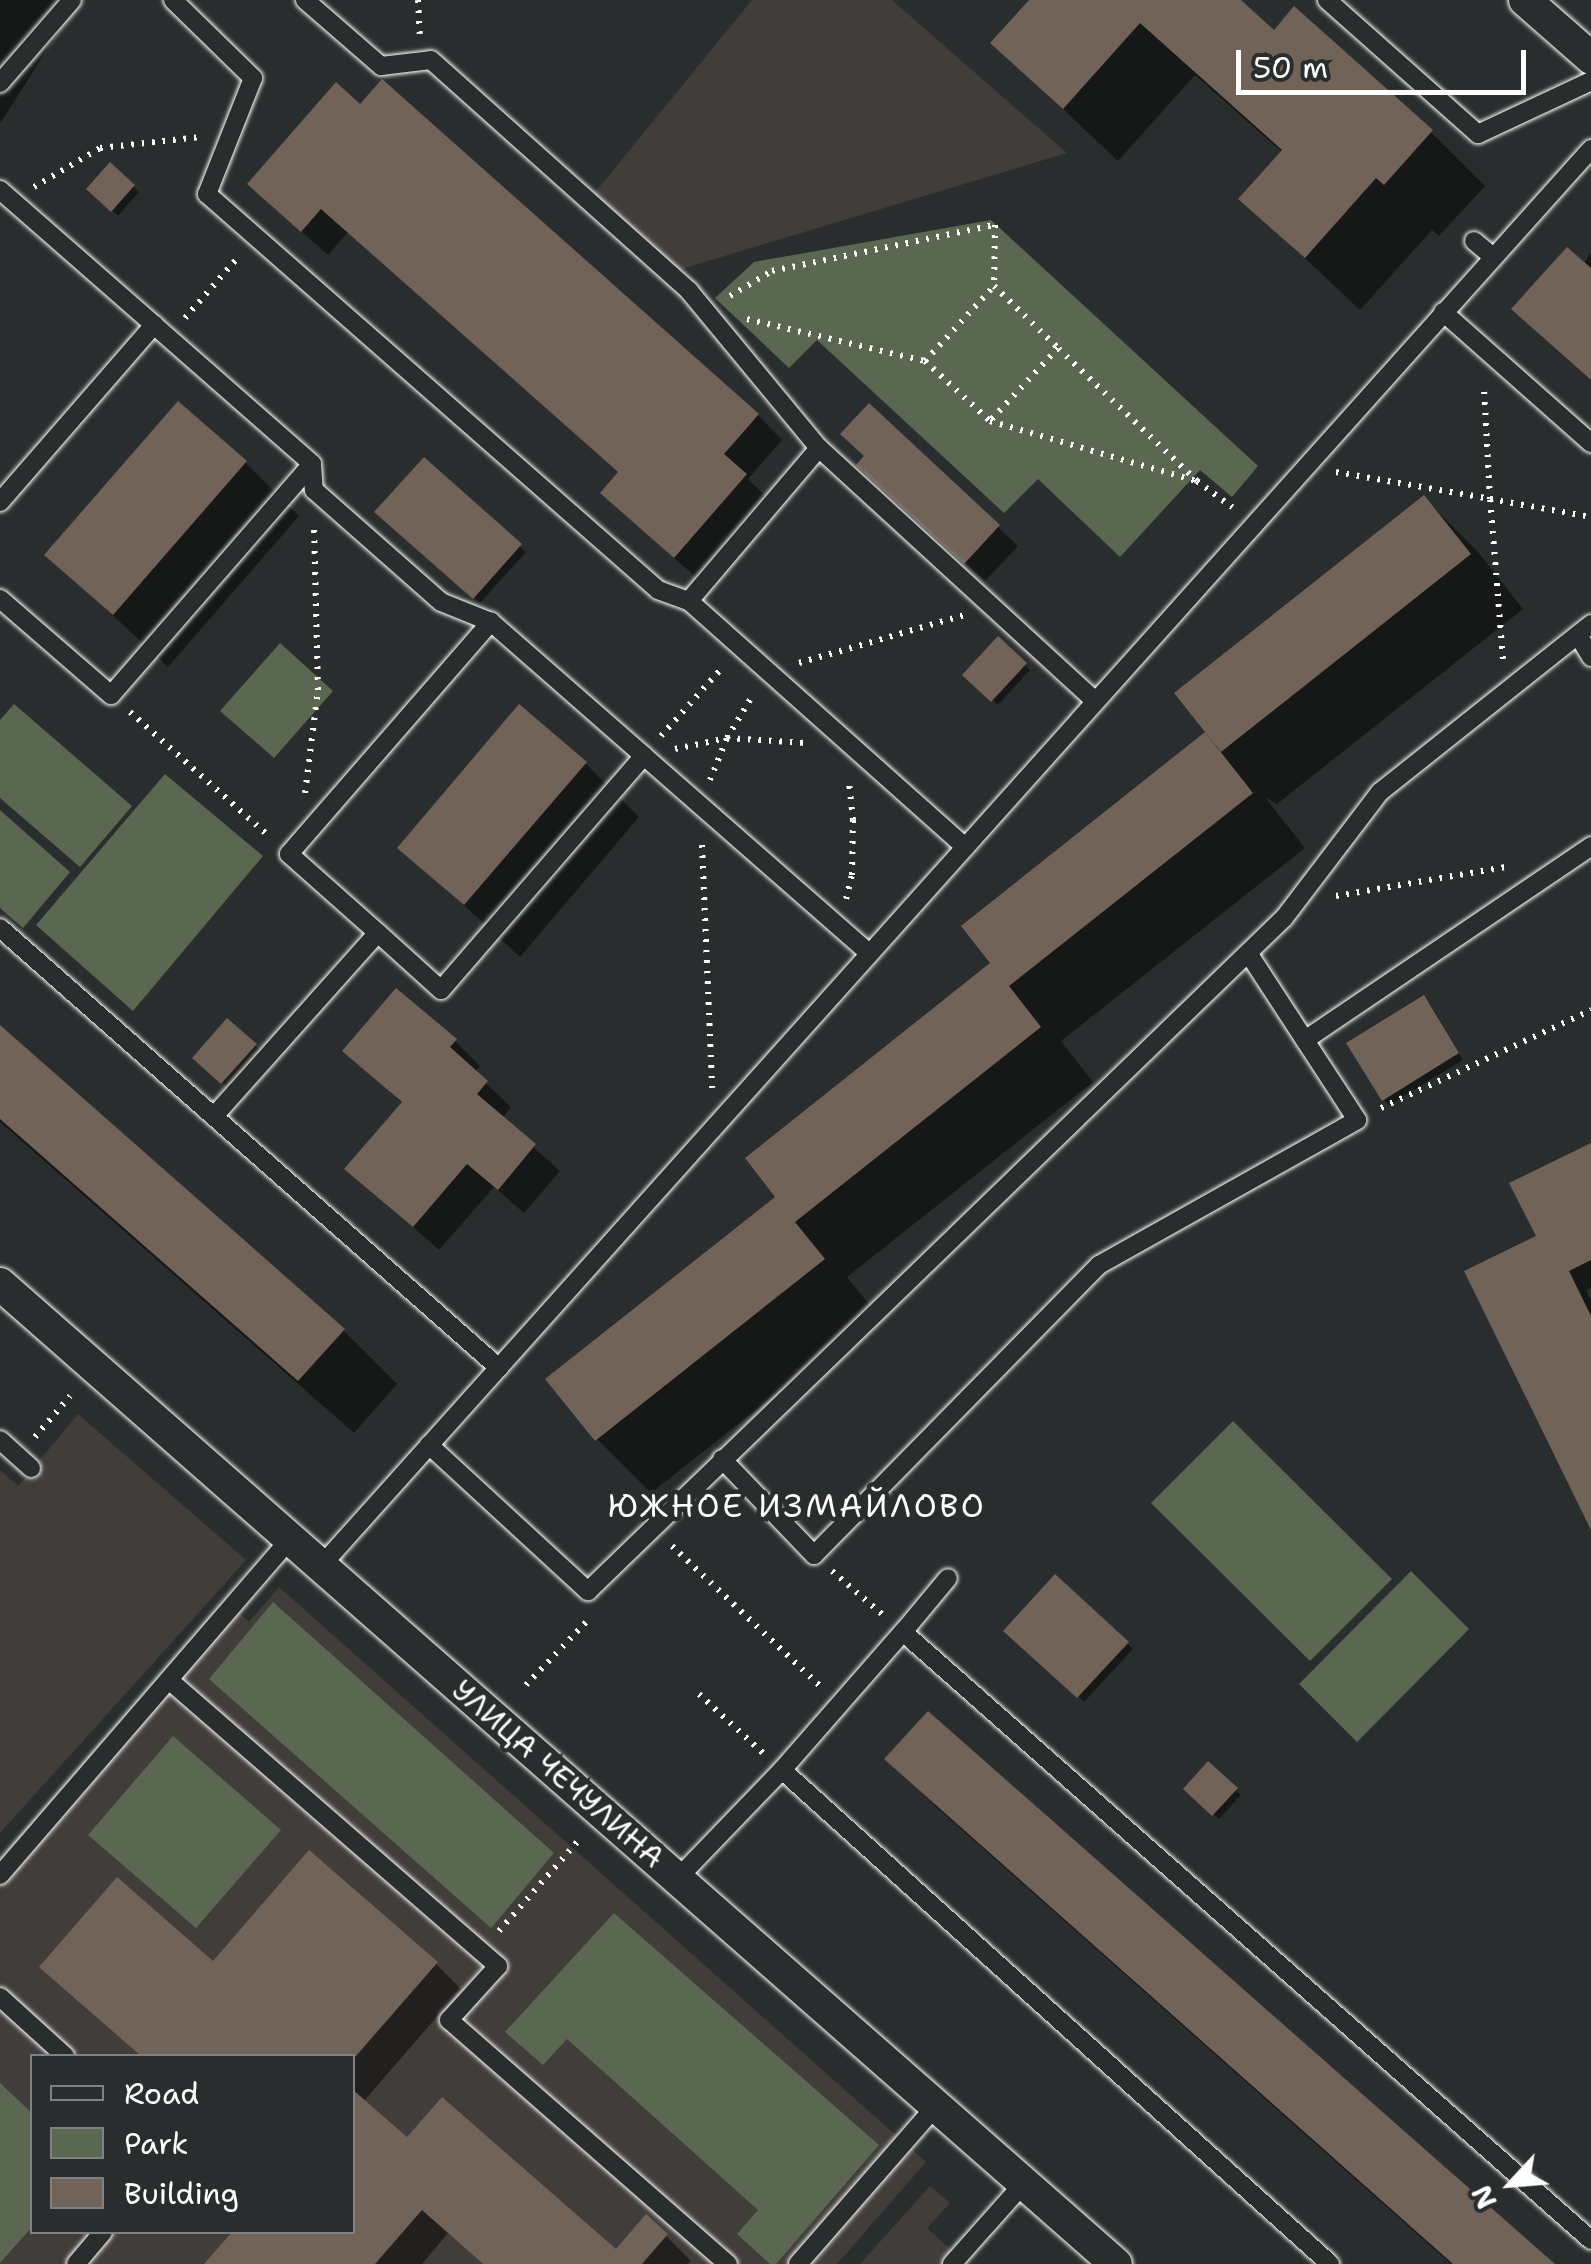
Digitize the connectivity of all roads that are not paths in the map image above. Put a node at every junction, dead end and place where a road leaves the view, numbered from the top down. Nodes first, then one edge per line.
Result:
1 (72, 0) edge
2 (173, 0) edge
3 (305, 0) edge
4 (1326, 0) edge
5 (1525, 0) edge
6 (1591, 58) edge
7 (1591, 81) edge
8 (0, 83) edge
9 (1591, 150) edge
10 (6, 195) edge
11 (1474, 241) dead end
12 (1493, 257) junction
13 (1443, 312) junction
14 (161, 331) junction
15 (1591, 443) edge
16 (819, 448) junction
17 (312, 464) junction
18 (0, 502) edge
19 (0, 599) edge
20 (688, 602) junction
21 (491, 622) junction
22 (1584, 629) edge
23 (1591, 656) edge
24 (1095, 701) junction
25 (644, 756) junction
26 (965, 846) junction
27 (1591, 846) edge
28 (0, 928) edge
29 (378, 933) junction
30 (1248, 953) junction
31 (869, 954) junction
32 (1305, 1040) junction
33 (215, 1115) junction
34 (0, 1284) edge
35 (499, 1368) junction
36 (0, 1440) edge
37 (428, 1446) junction
38 (722, 1459) junction
39 (25, 1462) road end
40 (290, 1539) junction
41 (322, 1566) junction
42 (948, 1578) dead end
43 (903, 1632) junction
44 (168, 1680) junction
45 (782, 1770) junction
46 (0, 1874) edge
47 (677, 1879) junction
48 (0, 1997) edge
49 (63, 2054) edge
50 (936, 2106) junction
51 (1024, 2183) junction
52 (101, 2234) edge
53 (1591, 2240) edge
54 (76, 2264) edge
55 (728, 2264) edge
56 (798, 2264) edge
57 (952, 2264) edge
58 (1116, 2264) edge
59 (1330, 2264) edge

1 - 8 lane
2 - 20 lane
3 - 16 lane
4 - 7 lane
5 - 6 street
9 - 12 lane
10 - 14 lane
11 - 12 lane
12 - 13 lane
13 - 15 lane
13 - 24 lane
14 - 17 lane
14 - 18 lane
16 - 20 lane
16 - 24 lane
17 - 19 lane
17 - 21 lane
20 - 26 lane
21 - 25 lane
21 - 29 lane
22 - 23 lane
22 - 30 lane
24 - 26 lane
25 - 29 lane
25 - 31 lane
26 - 31 lane
27 - 32 lane
28 - 33 lane
29 - 33 lane
30 - 32 lane
30 - 38 lane
31 - 35 lane
32 - 38 lane
33 - 35 lane
34 - 40 street, УЛИЦА ЧЕЧУЛИНА
35 - 37 lane
36 - 39 lane
37 - 38 lane
37 - 41 lane
40 - 41 street, УЛИЦА ЧЕЧУЛИНА
40 - 44 lane
41 - 47 street, УЛИЦА ЧЕЧУЛИНА
42 - 43 lane
43 - 45 lane
43 - 53 lane
44 - 46 lane
44 - 55 lane
45 - 47 lane
45 - 59 lane
47 - 50 street, УЛИЦА ЧЕЧУЛИНА
48 - 49 lane
50 - 51 street, УЛИЦА ЧЕЧУЛИНА
50 - 56 lane
51 - 57 lane
51 - 58 street, УЛИЦА ЧЕЧУЛИНА
52 - 54 lane

